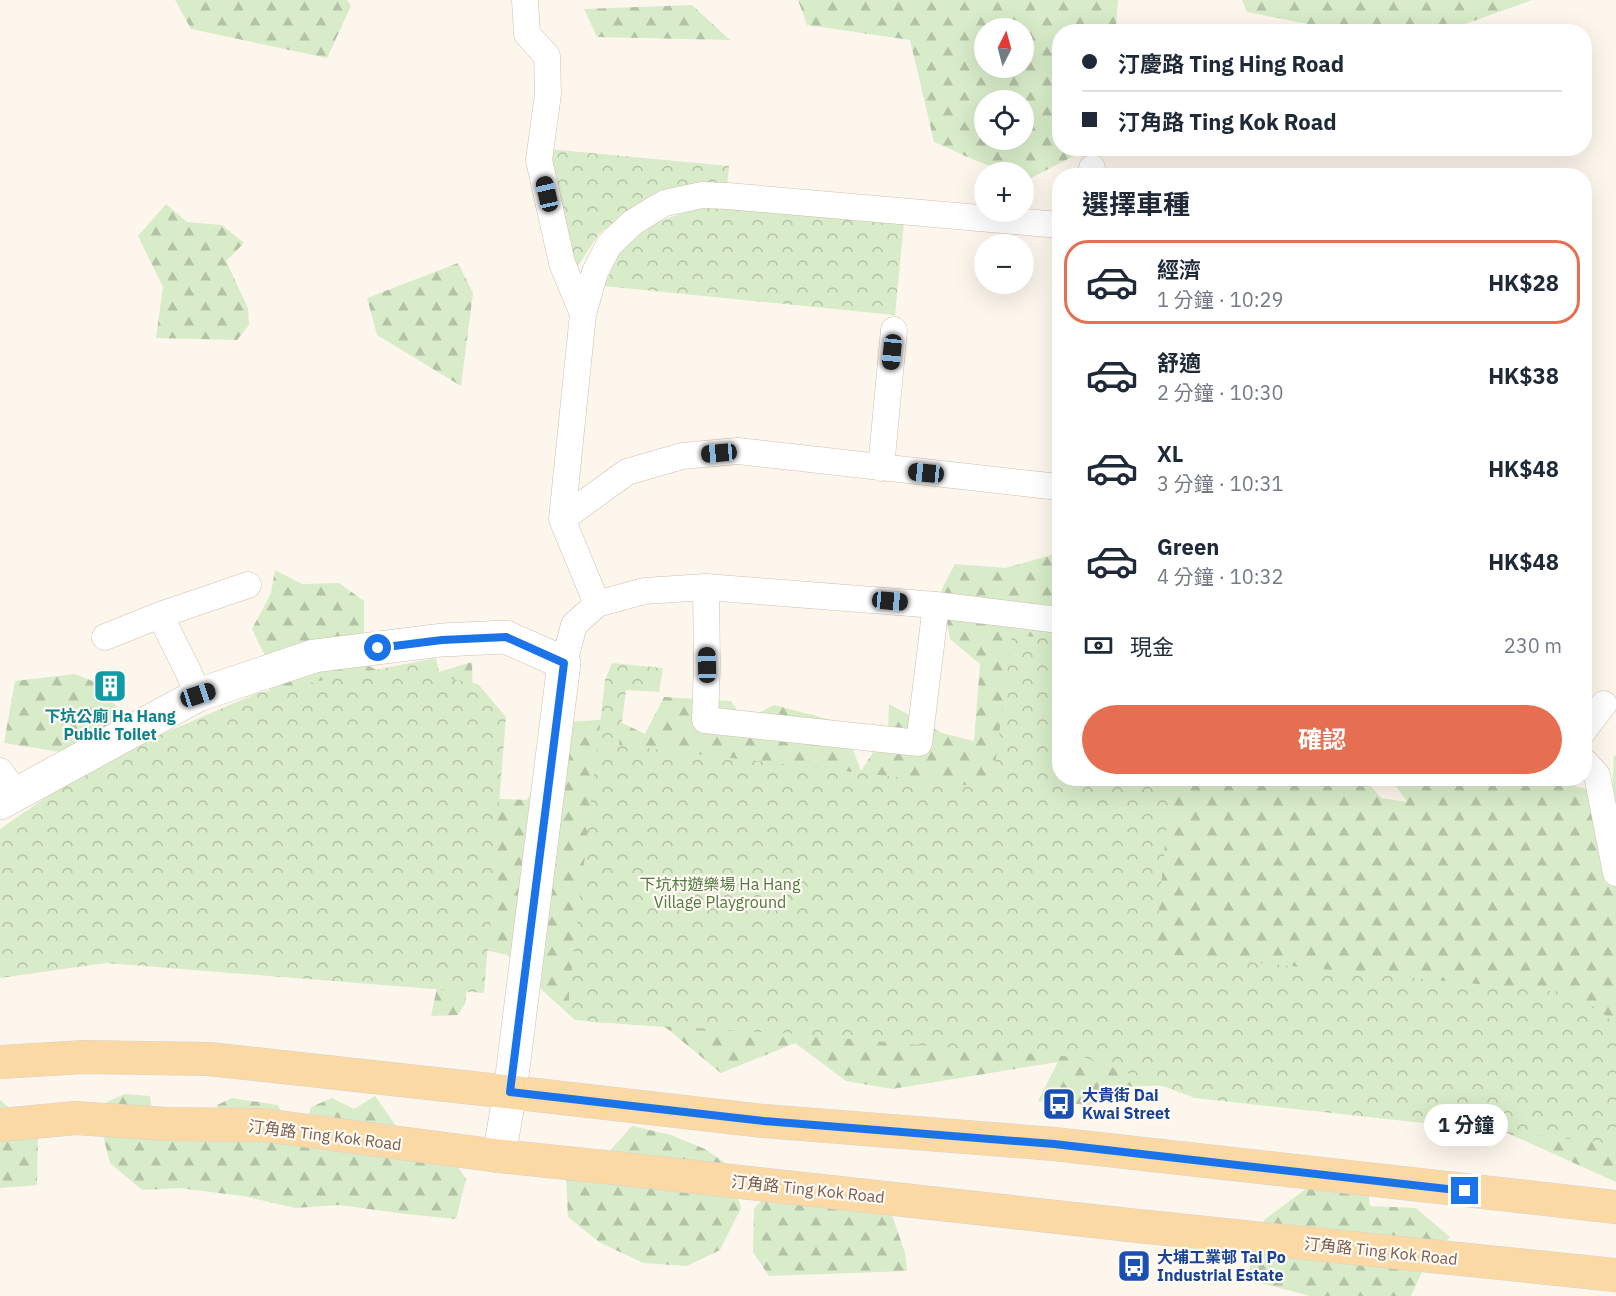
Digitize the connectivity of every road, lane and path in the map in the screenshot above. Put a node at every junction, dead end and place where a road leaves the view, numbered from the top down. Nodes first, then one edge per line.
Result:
1 (525, 0) edge
2 (1052, 224) edge
3 (583, 314) junction
4 (894, 330) dead end
5 (881, 468) junction
6 (1052, 486) edge
7 (562, 519) junction
8 (248, 585) dead end
9 (706, 587) junction
10 (597, 604) junction
11 (936, 605) junction
12 (160, 615) junction
13 (1052, 619) edge
14 (105, 637) dead end
15 (564, 663) junction
16 (198, 695) junction
17 (1604, 704) dead end
18 (1592, 720) edge
19 (1592, 770) edge
20 (5, 789) edge
21 (1616, 873) edge
22 (0, 1062) edge
23 (510, 1092) junction
24 (0, 1125) edge
25 (499, 1156) junction
26 (1616, 1208) edge
27 (1616, 1275) edge

1 - 3 lane
2 - 3 lane
3 - 7 lane
4 - 5 lane
5 - 6 lane
5 - 7 lane
7 - 10 lane
8 - 12 lane
9 - 10 lane
9 - 11 lane
9 - 11 lane
10 - 15 lane
11 - 13 lane
12 - 14 lane
12 - 16 lane
15 - 16 street
15 - 23 street
16 - 20 street
17 - 18 lane
19 - 21 lane
22 - 23 main road
23 - 25 street
23 - 26 main road
24 - 25 main road, 汀角路 Ting Kok Road
25 - 27 main road, 汀角路 Ting Kok Road

